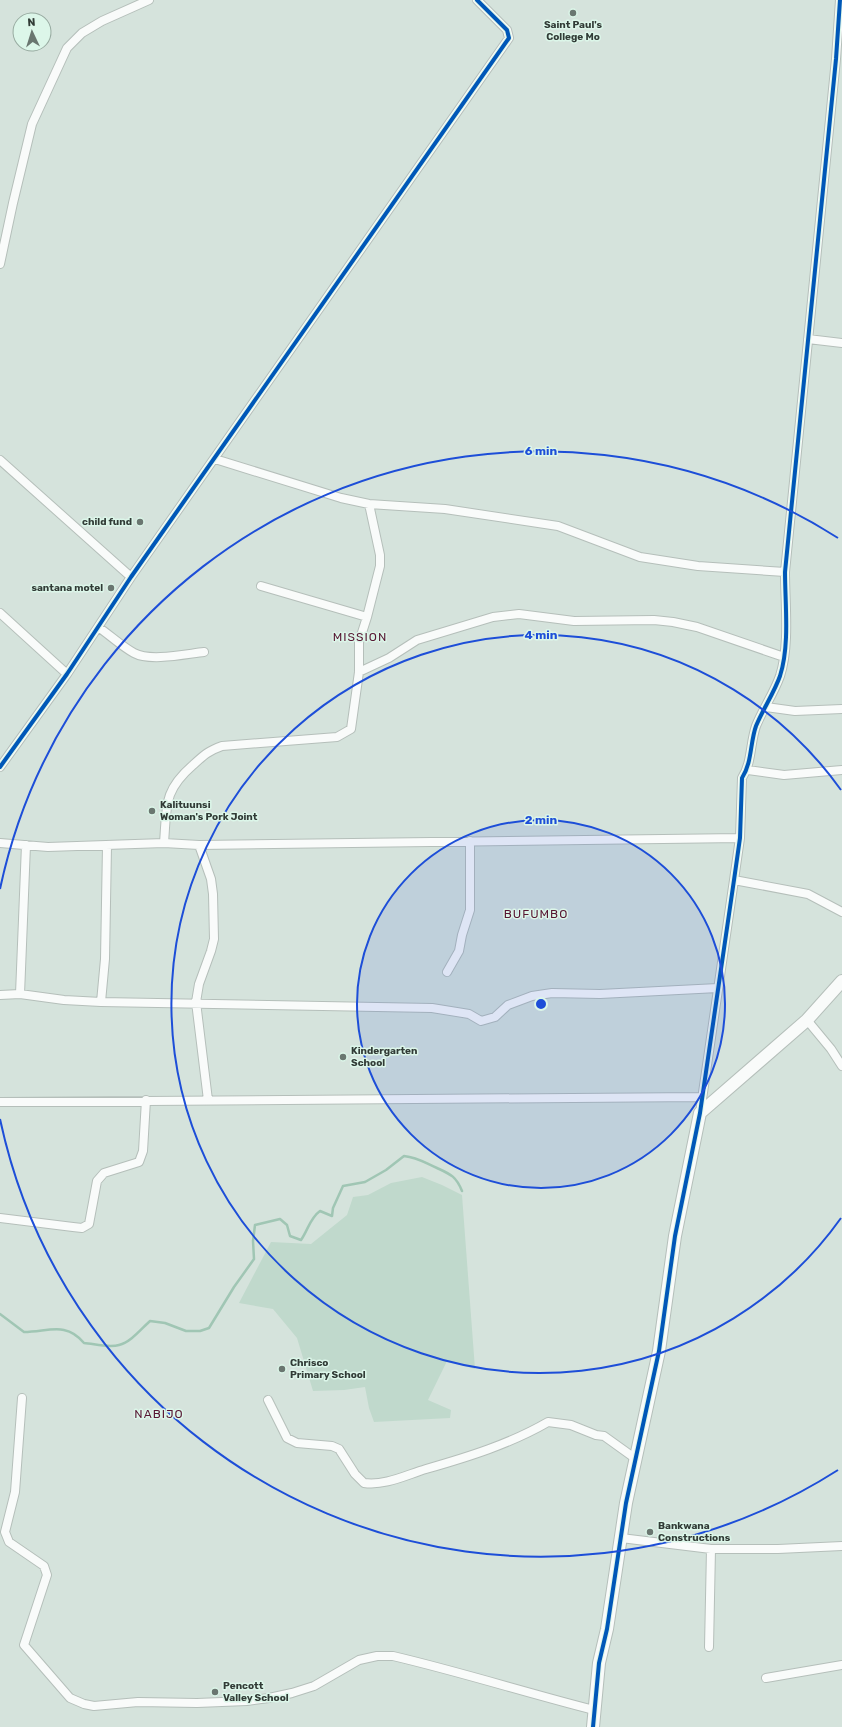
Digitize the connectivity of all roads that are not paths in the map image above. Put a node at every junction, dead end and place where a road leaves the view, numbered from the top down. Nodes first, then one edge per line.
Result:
1 (149, 0) edge
2 (478, 0) edge
3 (840, 0) edge
4 (839, 60) edge
5 (0, 264) edge
6 (808, 339) junction
7 (842, 343) edge
8 (215, 459) junction
9 (0, 460) edge
10 (369, 504) junction
11 (785, 572) junction
12 (131, 578) junction
13 (261, 586) dead end
14 (0, 613) edge
15 (367, 618) junction
16 (98, 627) junction
17 (204, 652) dead end
18 (784, 657) junction
19 (359, 672) junction
20 (67, 674) junction
21 (766, 707) junction
22 (842, 709) edge
23 (0, 767) edge
24 (748, 770) junction
25 (842, 770) edge
26 (740, 838) junction
27 (470, 841) junction
28 (0, 843) edge
29 (164, 843) junction
30 (26, 845) junction
31 (199, 845) junction
32 (107, 846) junction
33 (734, 880) junction
34 (842, 912) edge
35 (447, 972) dead end
36 (842, 981) edge
37 (718, 988) junction
38 (20, 994) junction
39 (0, 995) edge
40 (101, 1002) junction
41 (196, 1002) junction
42 (807, 1020) junction
43 (842, 1066) edge
44 (701, 1097) junction
45 (146, 1100) junction
46 (208, 1100) junction
47 (0, 1102) edge
48 (700, 1112) junction
49 (0, 1218) edge
50 (22, 1398) dead end
51 (268, 1400) dead end
52 (636, 1459) junction
53 (621, 1538) junction
54 (842, 1546) edge
55 (711, 1549) junction
56 (709, 1647) dead end
57 (842, 1665) edge
58 (766, 1678) dead end
59 (594, 1710) junction
60 (595, 1727) edge

1 - 5 street
2 - 8 street
3 - 4 street
4 - 6 street
6 - 7 street
6 - 11 street
8 - 10 street
8 - 12 street
9 - 12 street
10 - 11 street
10 - 15 street
11 - 18 street
12 - 16 street
13 - 15 street
14 - 20 street
15 - 19 street
16 - 17 street
16 - 20 street
18 - 19 street
18 - 21 street
19 - 29 street
20 - 23 street
21 - 22 street
21 - 24 street
24 - 25 street
24 - 26 street
26 - 27 street
26 - 33 street
27 - 31 street
27 - 35 street
28 - 30 street
29 - 31 street
29 - 32 street
30 - 32 street
30 - 38 street
31 - 41 street
32 - 40 street
33 - 34 street
33 - 37 street
36 - 42 street
37 - 41 street
37 - 44 street
38 - 39 street
38 - 40 street
40 - 41 street
41 - 46 street
42 - 43 street
42 - 48 street
44 - 46 street
44 - 48 street
45 - 46 street
45 - 47 street
45 - 49 street
48 - 52 street
50 - 59 street
51 - 52 street
52 - 53 street
53 - 55 street
53 - 59 street
54 - 55 street
55 - 56 street
57 - 58 street
59 - 60 street

